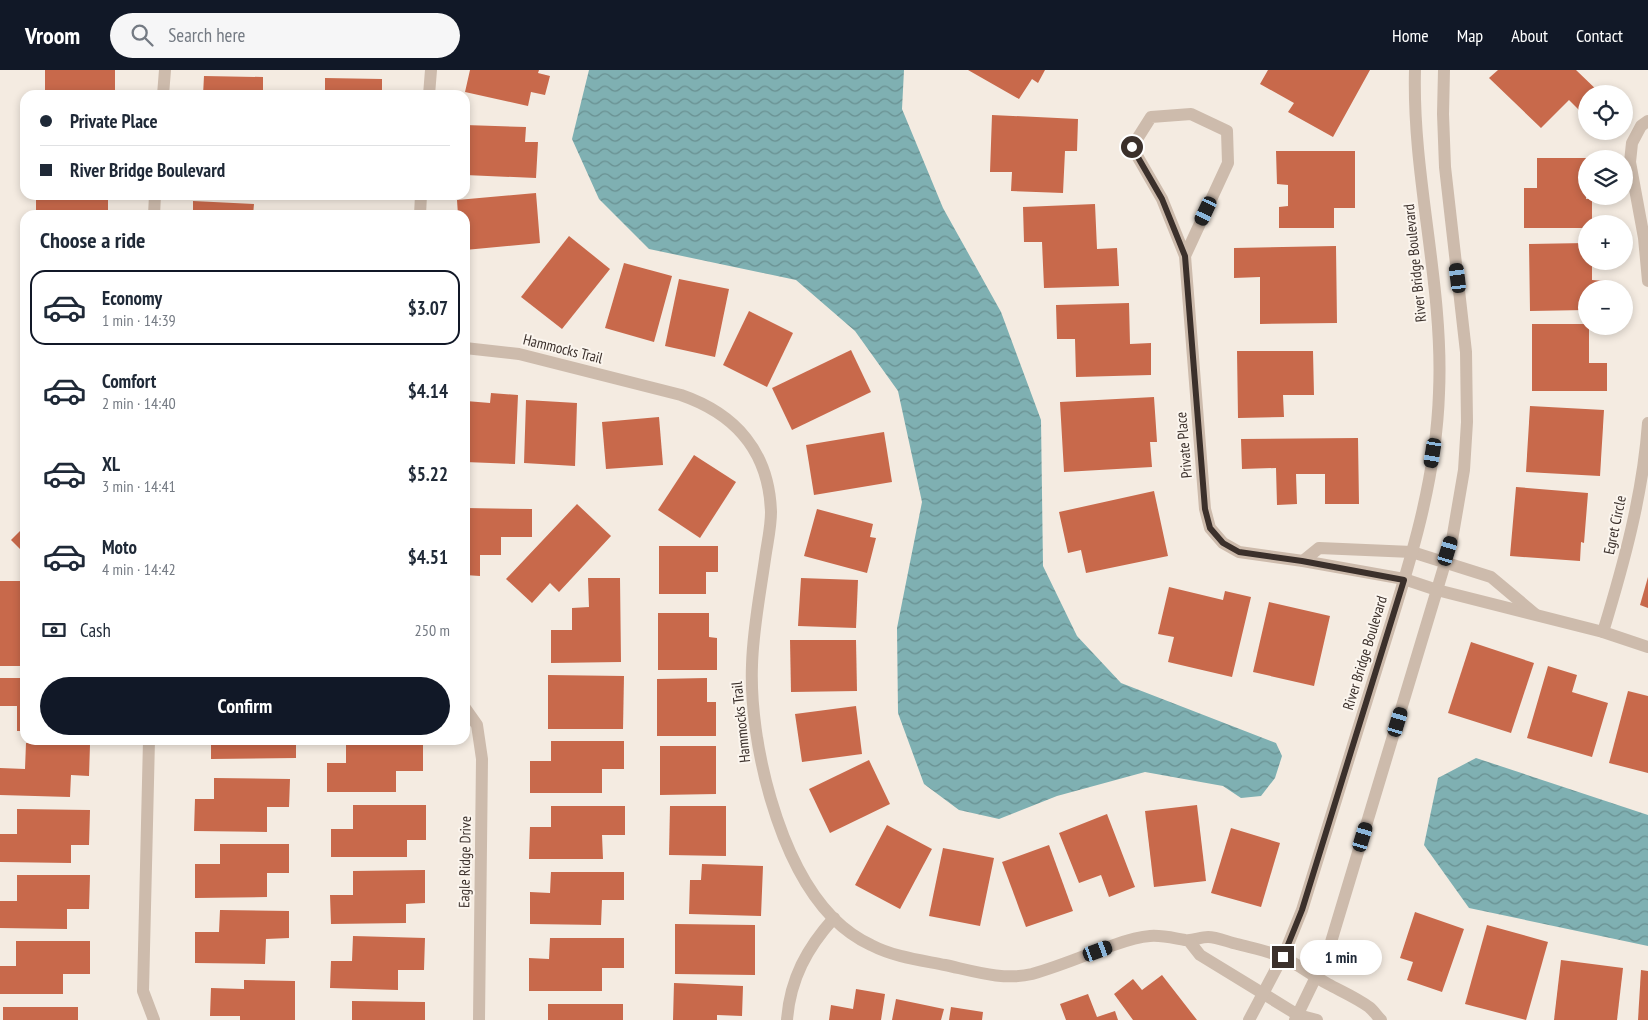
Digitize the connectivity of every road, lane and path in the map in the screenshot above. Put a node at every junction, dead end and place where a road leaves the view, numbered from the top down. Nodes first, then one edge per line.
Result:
1 (165, 70) edge
2 (431, 70) edge
3 (1415, 70) edge
4 (1444, 70) edge
5 (163, 90) edge
6 (429, 90) edge
7 (1648, 121) edge
8 (1647, 251) edge
9 (1185, 256) junction
10 (1648, 281) edge
11 (470, 349) edge
12 (1648, 423) edge
13 (1412, 552) junction
14 (1302, 561) junction
15 (1445, 563) junction
16 (1404, 580) junction
17 (1437, 590) junction
18 (1537, 615) junction
19 (1604, 632) junction
20 (1648, 647) edge
21 (470, 715) edge
22 (149, 745) edge
23 (834, 918) junction
24 (1189, 941) junction
25 (1283, 957) junction
26 (1316, 977) junction
27 (1263, 992) junction
28 (1296, 1018) edge
29 (154, 1020) edge
30 (479, 1020) edge
31 (787, 1020) edge
32 (1248, 1020) edge
33 (1317, 1020) edge
34 (1381, 1020) edge

1 - 5 street
2 - 6 street
3 - 13 street, River Bridge Boulevard
4 - 15 street
7 - 8 street
8 - 10 street
9 - 9 street, Private Place
9 - 14 street, Private Place
11 - 23 street, Hammocks Trail
12 - 19 street, Egret Circle
13 - 14 street
13 - 15 street
13 - 16 street, River Bridge Boulevard
14 - 16 street, Private Place
15 - 17 street
15 - 18 street
16 - 17 street
16 - 25 street, River Bridge Boulevard
17 - 18 street
17 - 26 street
18 - 19 street
19 - 20 street
21 - 30 street, Eagle Ridge Drive
22 - 29 street
23 - 24 street, Hammocks Trail
23 - 31 street
24 - 25 street, Hammocks Trail
24 - 27 street
25 - 26 street, Hammocks Trail
25 - 27 street, River Bridge Boulevard
26 - 28 street
26 - 34 street, Hammocks Trail
27 - 28 street
27 - 32 street, River Bridge Boulevard
28 - 33 street

